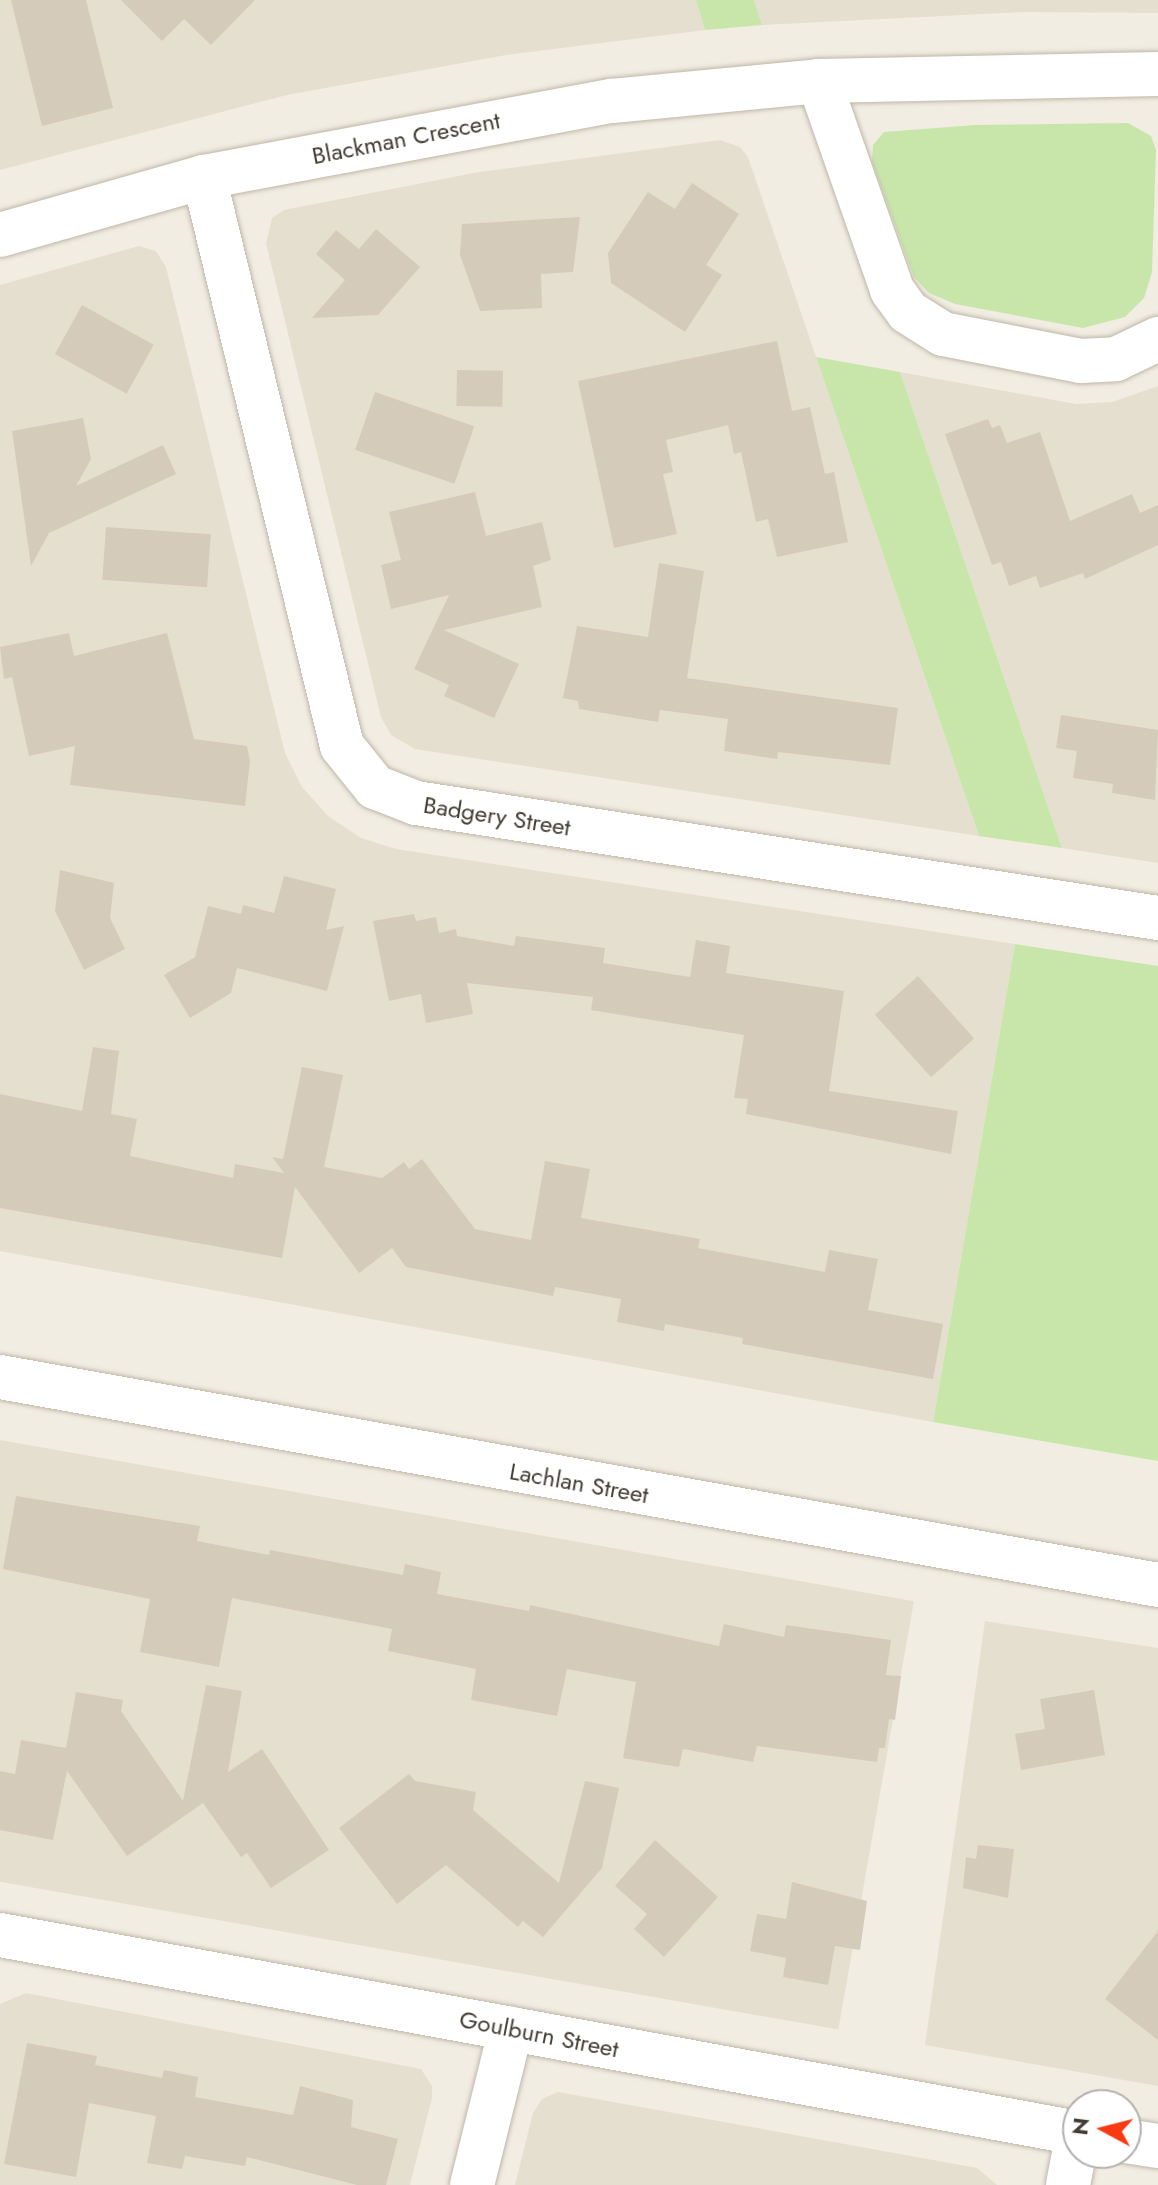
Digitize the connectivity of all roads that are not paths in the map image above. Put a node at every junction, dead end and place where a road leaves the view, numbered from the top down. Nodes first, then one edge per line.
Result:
1 (1158, 74) edge
2 (819, 81) junction
3 (204, 177) junction
4 (0, 235) edge
5 (1158, 339) edge
6 (1158, 918) edge
7 (0, 1377) edge
8 (1158, 1585) edge
9 (0, 1935) edge
10 (511, 2029) junction
11 (1062, 2130) edge
12 (472, 2185) edge

1 - 2 street, Blackman Crescent
2 - 3 street, Blackman Crescent
2 - 5 street
3 - 4 street, Blackman Crescent
3 - 6 street, Badgery Street
7 - 8 street, Lachlan Street
9 - 10 street, Goulburn Street
10 - 11 street, Goulburn Street
10 - 12 street

